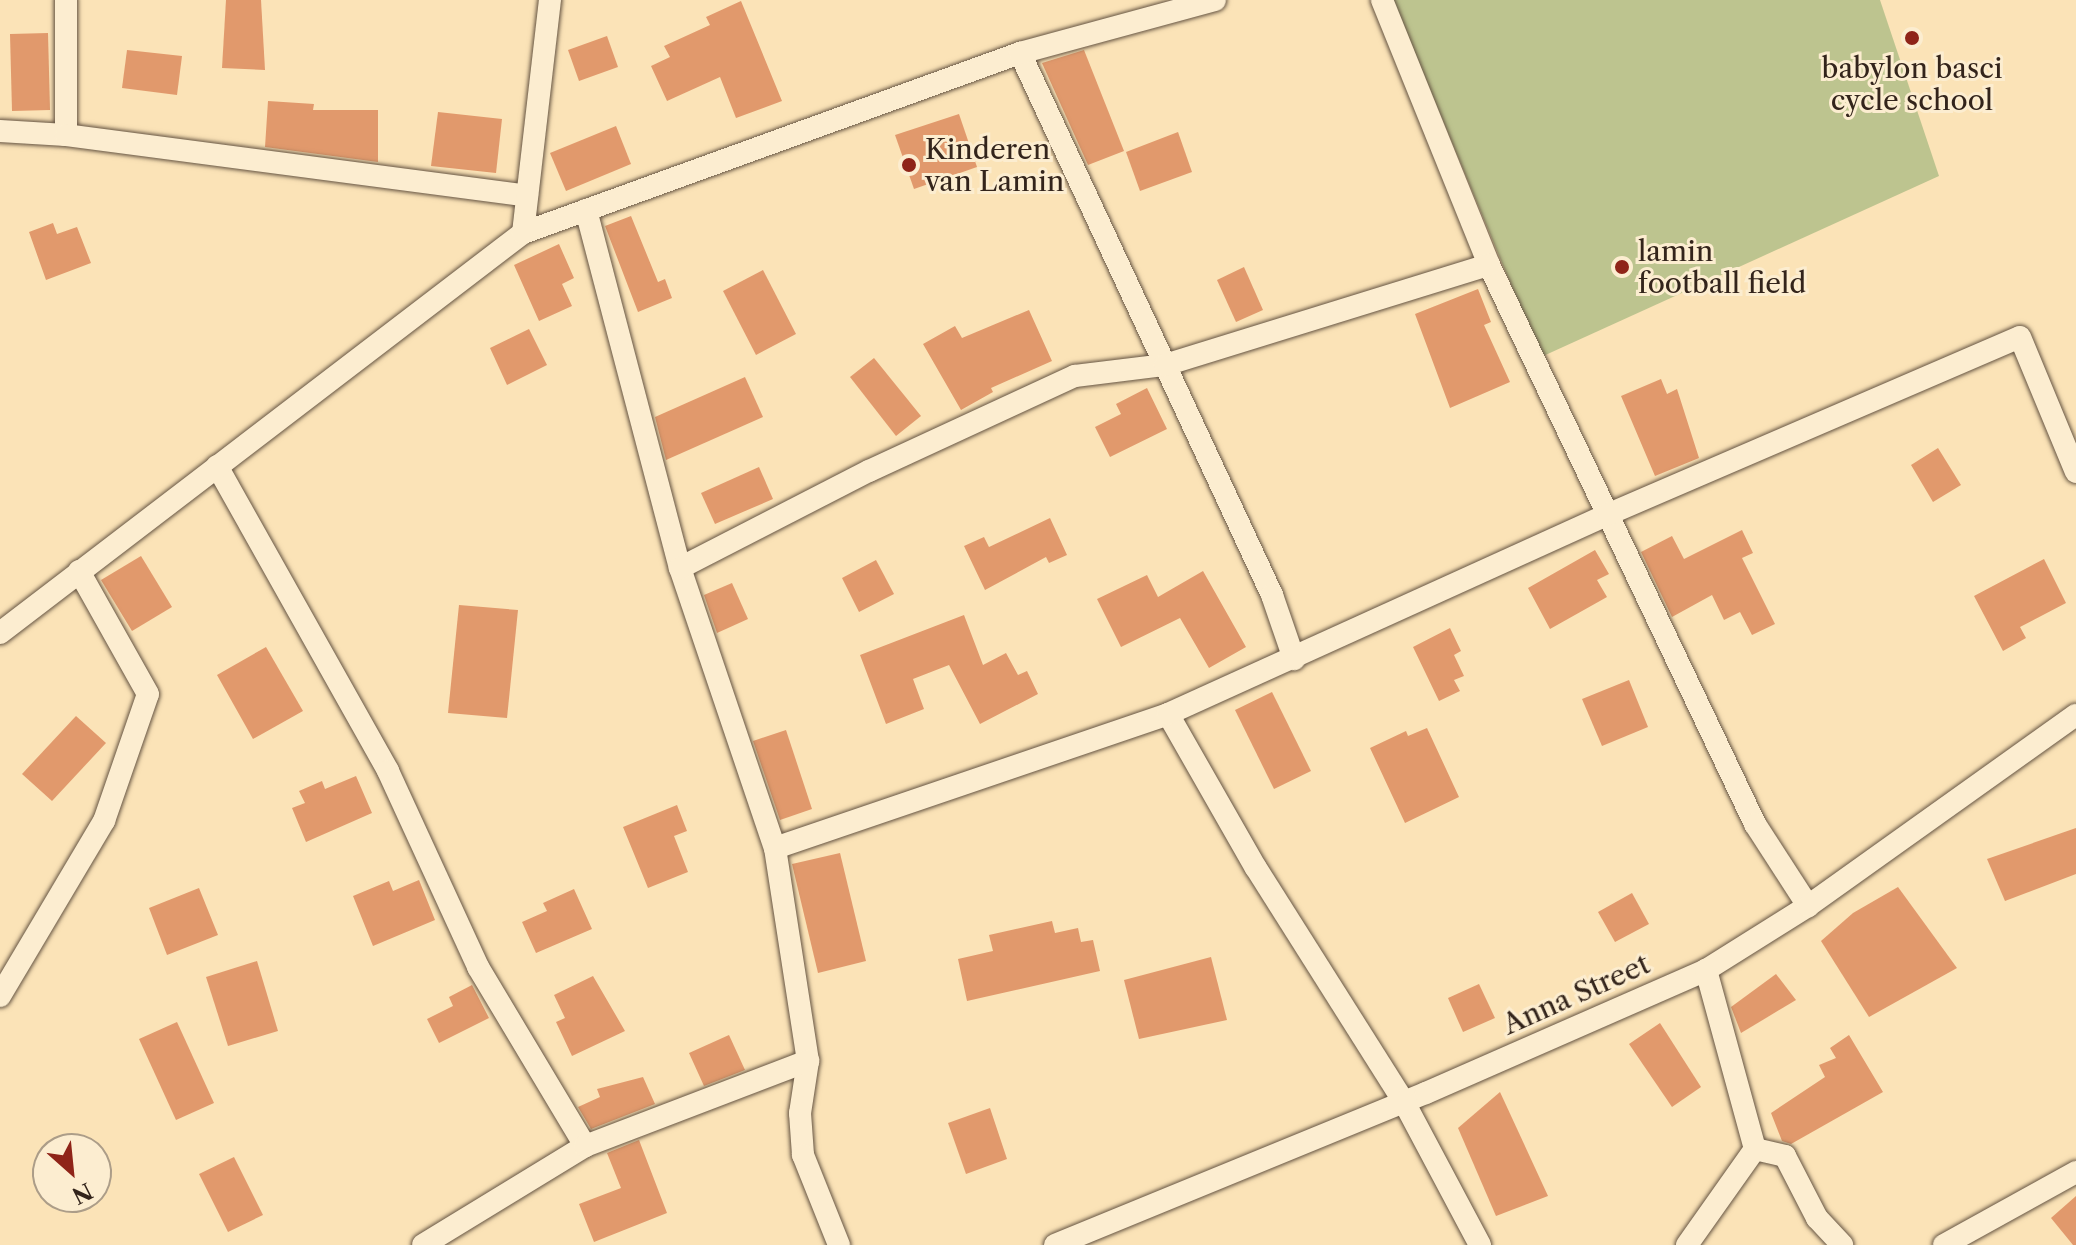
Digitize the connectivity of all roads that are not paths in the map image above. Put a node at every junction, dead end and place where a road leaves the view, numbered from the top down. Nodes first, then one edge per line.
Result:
1 (66, 0) edge
2 (550, 0) edge
3 (1215, 0) edge
4 (1382, 0) edge
5 (1165, 6) edge
6 (1020, 53) junction
7 (0, 131) edge
8 (66, 135) junction
9 (527, 196) junction
10 (586, 210) junction
11 (523, 233) junction
12 (1489, 265) junction
13 (1165, 365) junction
14 (217, 466) junction
15 (2076, 472) edge
16 (1609, 514) junction
17 (680, 568) junction
18 (79, 571) junction
19 (0, 633) edge
20 (1294, 659) junction
21 (1168, 714) junction
22 (2076, 715) edge
23 (775, 848) junction
24 (1808, 906) junction
25 (1706, 970) junction
26 (0, 996) edge
27 (808, 1061) junction
28 (1404, 1102) junction
29 (585, 1146) junction
30 (1755, 1149) junction
31 (2076, 1172) edge
32 (423, 1245) edge
33 (839, 1245) edge
34 (1055, 1245) edge
35 (1480, 1245) edge
36 (1687, 1245) edge
37 (1842, 1245) edge
38 (1944, 1245) edge

1 - 8 street
2 - 9 street
3 - 5 street
4 - 12 street
5 - 6 street
6 - 10 street
6 - 13 street
7 - 8 street
8 - 9 street
9 - 11 street
10 - 11 street
10 - 17 street
11 - 14 street
12 - 13 street
12 - 16 street
13 - 17 street
13 - 20 street
14 - 18 street
14 - 29 street
15 - 16 street
16 - 20 street
16 - 24 street
17 - 23 street
18 - 19 street
18 - 26 street
20 - 21 street
21 - 23 street
21 - 28 street
22 - 24 street, Anna Street
23 - 27 street
24 - 25 street, Anna Street
25 - 28 street, Anna Street
25 - 30 street
27 - 29 street
27 - 33 street
28 - 34 street, Anna Street
28 - 35 street
29 - 32 street
30 - 36 street
30 - 37 street
31 - 38 street

